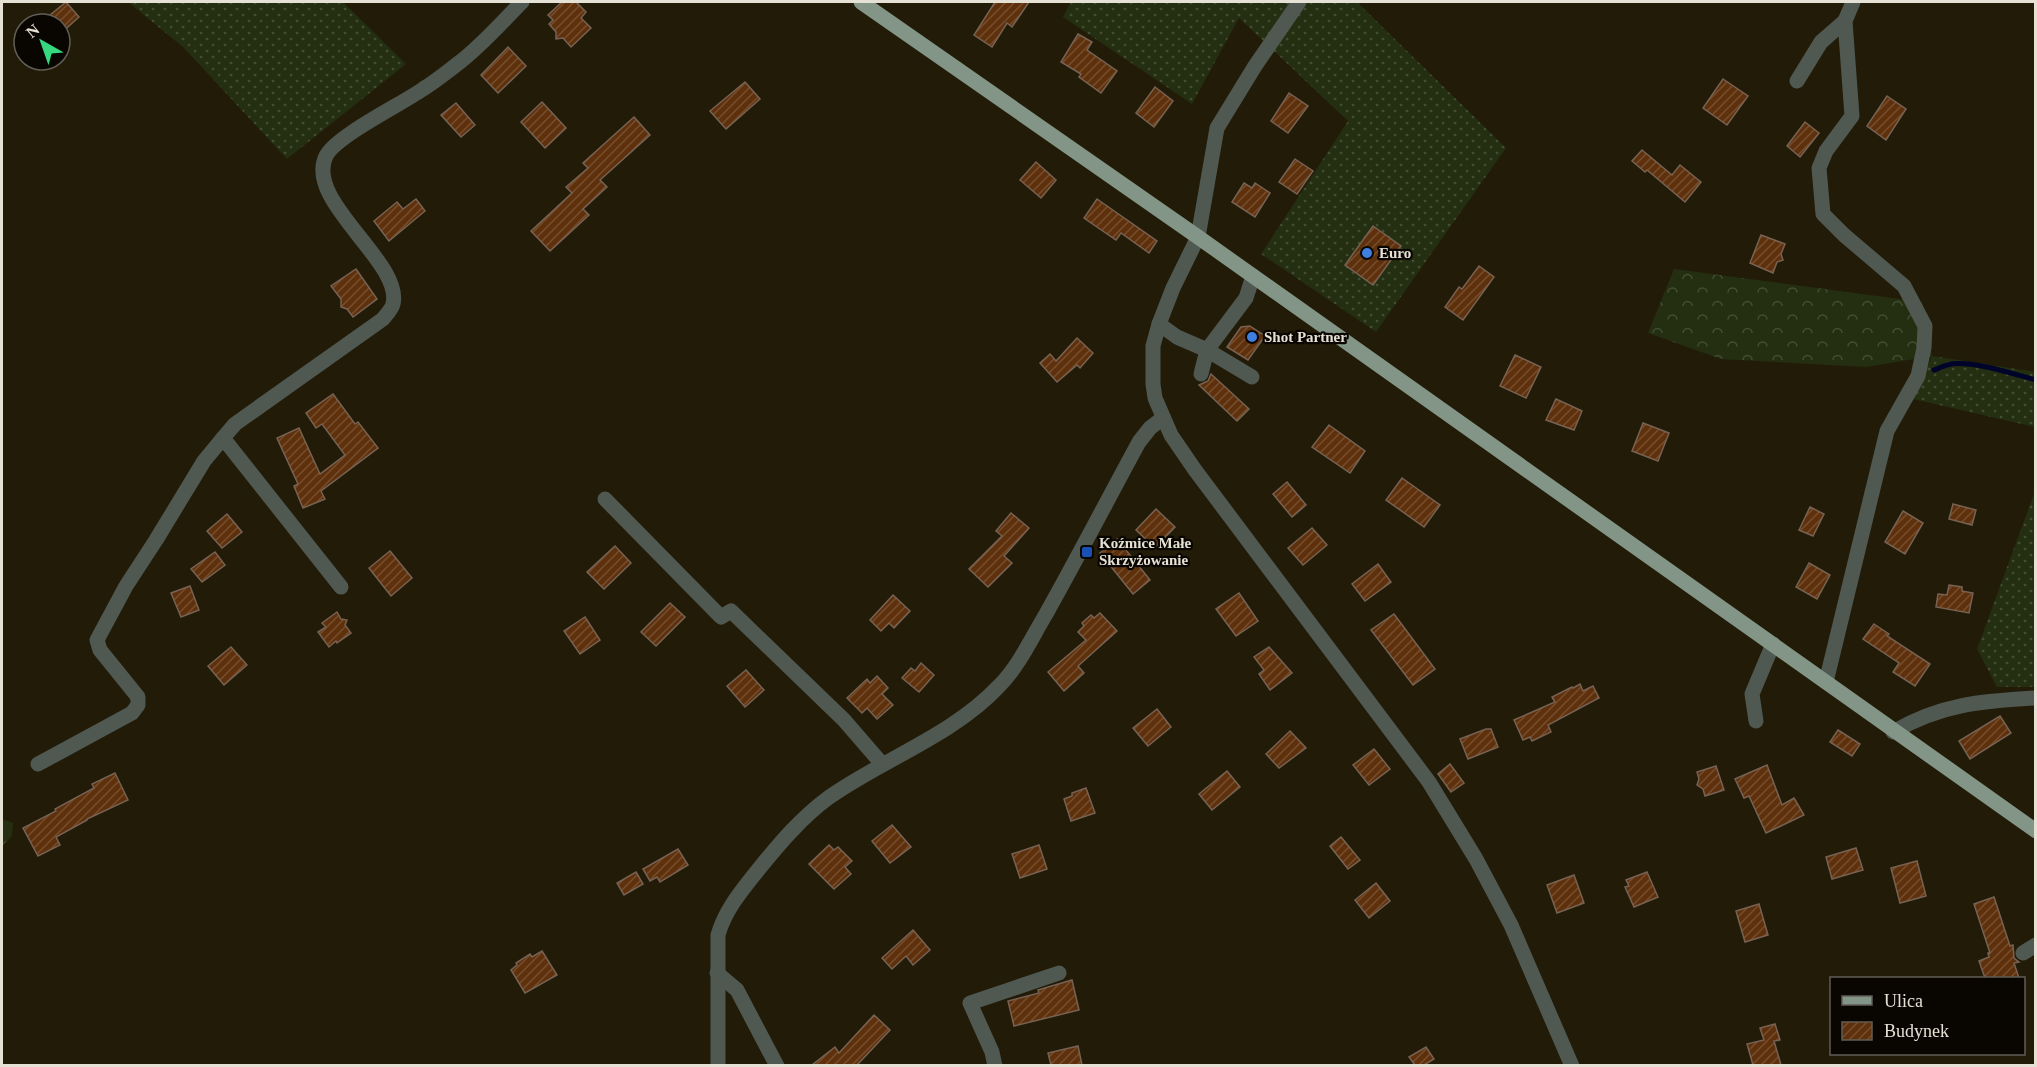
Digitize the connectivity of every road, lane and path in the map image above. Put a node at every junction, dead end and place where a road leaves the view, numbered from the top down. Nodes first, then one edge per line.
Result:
1 (522, 2) edge
2 (861, 2) edge
3 (1299, 2) edge
4 (1853, 2) edge
5 (1845, 21) junction
6 (1797, 81) dead end
7 (1198, 237) junction
8 (1253, 276) junction
9 (1159, 324) junction
10 (1207, 350) junction
11 (1202, 374) dead end
12 (1252, 377) dead end
13 (1163, 418) junction
14 (223, 438) junction
15 (605, 499) dead end
16 (341, 587) dead end
17 (1773, 644) junction
18 (1826, 682) junction
19 (2036, 698) edge
20 (1756, 721) dead end
21 (1893, 732) junction
22 (38, 764) dead end
23 (882, 764) junction
24 (2036, 831) edge
25 (717, 973) junction
26 (1059, 973) dead end
27 (718, 1065) edge
28 (777, 1065) edge
29 (995, 1065) edge
30 (1572, 1065) edge

1 - 14 street
2 - 7 main road
3 - 7 street
4 - 5 street
5 - 6 street
5 - 18 street
7 - 8 main road
7 - 9 street
8 - 10 street
8 - 17 main road
9 - 10 street
9 - 13 street
10 - 11 street
10 - 12 street
13 - 23 street
13 - 30 street
14 - 16 street
14 - 22 street
15 - 23 street
17 - 18 main road
17 - 20 street
18 - 21 main road
19 - 21 street
21 - 24 main road
23 - 25 street
25 - 27 street
25 - 28 street
26 - 29 street

